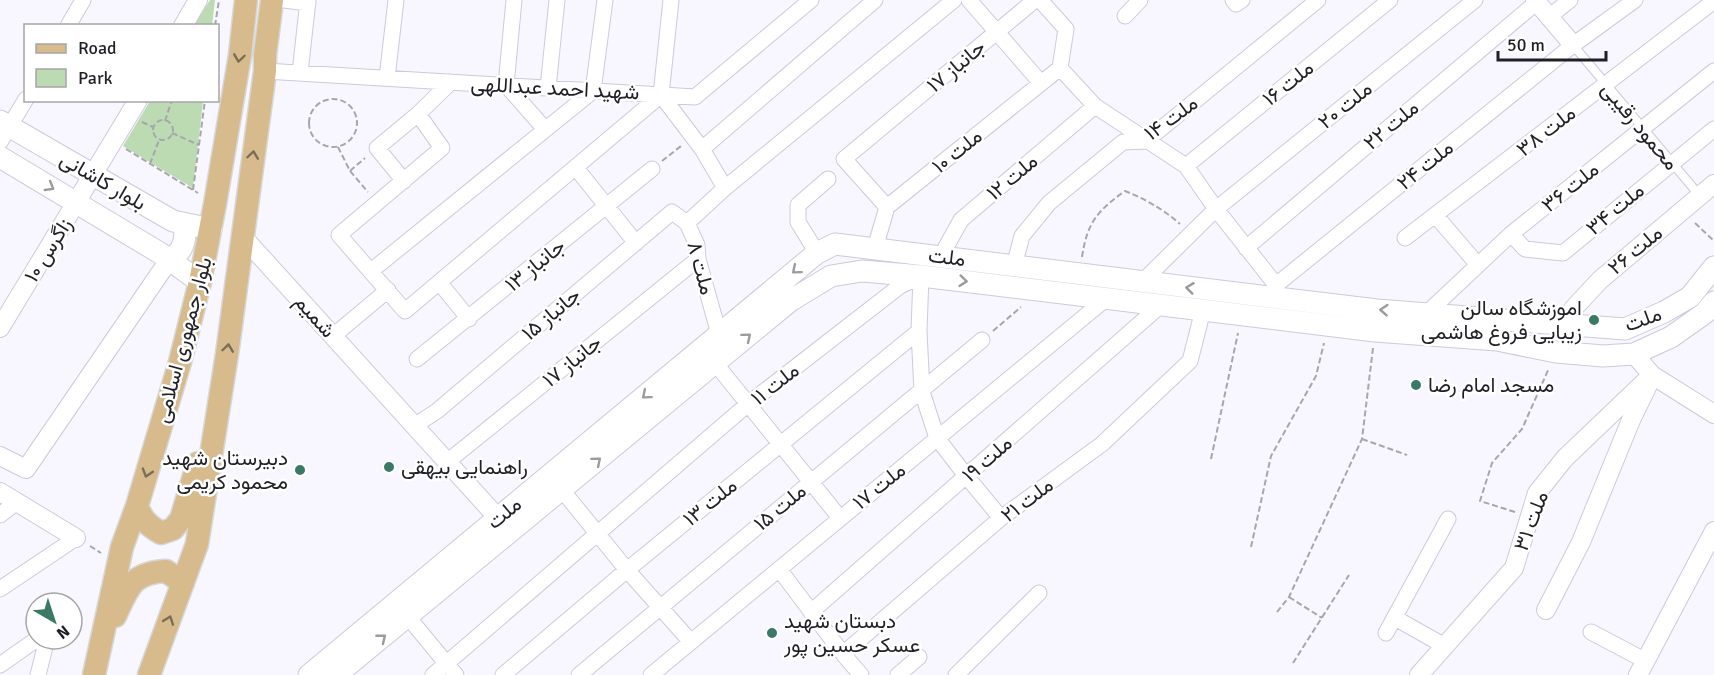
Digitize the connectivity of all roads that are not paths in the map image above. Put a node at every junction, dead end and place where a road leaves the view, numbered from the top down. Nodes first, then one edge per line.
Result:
1 (83, 0) edge
2 (198, 0) edge
3 (246, 0) edge
4 (272, 0) edge
5 (284, 0) edge
6 (396, 0) edge
7 (514, 0) edge
8 (557, 0) edge
9 (605, 0) edge
10 (671, 0) edge
11 (811, 0) edge
12 (876, 0) edge
13 (954, 0) edge
14 (969, 0) edge
15 (1035, 0) edge
16 (1040, 0) edge
17 (1140, 0) edge
18 (1233, 0) edge
19 (1242, 0) edge
20 (1318, 0) edge
21 (1390, 0) edge
22 (1475, 0) edge
23 (1570, 0) edge
24 (1635, 0) edge
25 (1536, 1) edge
26 (1714, 1) edge
27 (308, 2) edge
28 (1125, 16) dead end
29 (1549, 17) junction
30 (69, 24) edge
31 (184, 24) edge
32 (997, 32) junction
33 (1573, 45) junction
34 (1060, 68) junction
35 (1714, 70) edge
36 (265, 71) junction
37 (300, 73) junction
38 (387, 78) junction
39 (451, 82) junction
40 (1041, 83) junction
41 (507, 85) junction
42 (1606, 85) junction
43 (548, 88) junction
44 (593, 91) junction
45 (661, 95) junction
46 (24, 102) edge
47 (137, 102) edge
48 (1095, 106) junction
49 (418, 114) junction
50 (544, 128) junction
51 (1643, 128) junction
52 (1714, 129) edge
53 (3, 130) edge
54 (1146, 141) junction
55 (698, 143) junction
56 (0, 157) edge
57 (1671, 162) junction
58 (1186, 166) junction
59 (576, 168) junction
60 (652, 169) road end
61 (93, 175) junction
62 (828, 179) dead end
63 (404, 182) junction
64 (725, 188) junction
65 (1707, 190) edge
66 (77, 203) junction
67 (607, 206) junction
68 (887, 207) junction
69 (1216, 209) junction
70 (1436, 216) junction
71 (183, 223) junction
72 (687, 224) junction
73 (211, 229) junction
74 (1511, 234) junction
75 (243, 237) junction
76 (1405, 238) dead end
77 (636, 243) junction
78 (875, 248) junction
79 (1246, 248) junction
80 (817, 253) junction
81 (933, 255) junction
82 (698, 259) junction
83 (169, 260) junction
84 (1478, 265) junction
85 (1014, 266) junction
86 (1714, 267) edge
87 (370, 271) junction
88 (921, 276) junction
89 (200, 282) junction
90 (439, 282) junction
91 (1142, 282) junction
92 (388, 290) junction
93 (1107, 298) junction
94 (1273, 301) junction
95 (1714, 302) edge
96 (1161, 305) junction
97 (1203, 310) junction
98 (1427, 313) junction
99 (1500, 318) junction
100 (470, 319) junction
101 (1566, 324) junction
102 (0, 328) edge
103 (919, 331) junction
104 (719, 334) junction
105 (333, 336) junction
106 (1497, 339) junction
107 (982, 340) road end
108 (1634, 354) junction
109 (417, 359) dead end
110 (715, 363) junction
111 (1652, 375) junction
112 (222, 382) junction
113 (922, 392) junction
114 (748, 404) junction
115 (1714, 414) edge
116 (414, 426) junction
117 (938, 438) junction
118 (781, 444) junction
119 (0, 456) edge
120 (447, 462) junction
121 (967, 477) junction
122 (811, 482) junction
123 (562, 490) junction
124 (0, 492) edge
125 (17, 502) junction
126 (137, 506) junction
127 (0, 515) edge
128 (498, 518) junction
129 (840, 518) junction
130 (1001, 518) junction
131 (1448, 519) dead end
132 (1714, 531) edge
133 (598, 532) junction
134 (75, 538) joint
135 (779, 569) junction
136 (627, 570) junction
137 (183, 583) junction
138 (0, 589) edge
139 (1039, 592) dead end
140 (660, 608) junction
141 (1546, 610) dead end
142 (811, 612) junction
143 (408, 617) junction
144 (1395, 618) junction
145 (1386, 633) dead end
146 (1591, 633) dead end
147 (691, 642) junction
148 (1443, 645) junction
149 (24, 648) edge
150 (100, 649) junction
151 (44, 651) edge
152 (843, 654) junction
153 (920, 657) dead end
154 (0, 665) edge
155 (1642, 668) edge
156 (452, 669) edge
157 (39, 675) edge
158 (94, 675) edge
159 (149, 675) edge
160 (309, 675) edge
161 (336, 675) edge
162 (433, 675) edge
163 (503, 675) edge
164 (579, 675) edge
165 (651, 675) edge
166 (861, 675) edge
167 (898, 675) edge
168 (956, 675) edge
169 (1419, 675) edge

1 - 30 street
2 - 31 street
3 -> 73 main road, بلوار جمهوری اسلامی
4 - 36 main road, بلوار جمهوری اسلامی
5 - 27 street
6 - 38 street
7 - 41 street
8 - 43 street
9 - 44 street
10 - 45 street
11 - 45 street, شهید احمد عبداللهی
12 - 55 street
13 - 64 street
14 - 32 street
15 - 32 street, جانباز ۱۷
16 - 34 street
17 - 28 street
18 - 19 street
20 - 54 street, ملت ۱۴
21 - 58 street, ملت ۱۶
22 - 69 street, ملت ۲۰
23 - 29 street
24 - 33 street, ملت ۲۴
25 - 29 street, محمود رقیبی
25 - 79 street, ملت ۲۲
26 - 42 street, ملت ۳۸
27 - 37 street
29 - 33 street, محمود رقیبی
32 - 40 street
32 - 68 street, جانباز ۱۷
33 - 42 lane, محمود رقیبی
33 - 94 street, ملت ۲۴
34 - 40 street, ملت ۱۰
34 - 48 street
35 - 51 street, ملت ۳۶
36 - 37 street, شهید احمد عبداللهی
75 -> 36 main road, بلوار جمهوری اسلامی
37 - 38 street, شهید احمد عبداللهی
38 - 39 street, شهید احمد عبداللهی
39 - 41 street, شهید احمد عبداللهی
39 - 49 street
40 - 68 street, ملت ۱۰
41 - 43 street, شهید احمد عبداللهی
41 - 50 street
42 - 51 lane, محمود رقیبی
42 - 70 street, ملت ۳۸
43 - 44 street, شهید احمد عبداللهی
44 - 45 street, شهید احمد عبداللهی
44 - 50 street
45 - 55 street
45 - 59 street
46 - 53 street
47 - 61 street, زاگرس ۱۰
48 - 54 street
48 - 81 street, ملت ۱۲
49 - 63 street
49 - 63 street
50 - 87 street
51 - 57 lane, محمود رقیبی
51 - 74 street, ملت ۳۶
52 - 57 street, ملت ۳۴
53 - 61 main road, بلوار کاشانی
54 - 58 street
54 - 85 street, ملت ۱۴
55 - 64 street
56 -> 66 main road, بلوار کاشانی
57 - 65 lane, محمود رقیبی
57 - 74 street, ملت ۳۴
58 - 69 street
59 - 67 street
59 - 90 street
60 - 67 street, جانباز ۱۳
61 - 66 street, زاگرس ۱۰
61 - 71 main road, بلوار کاشانی
62 - 80 street
63 - 87 street
64 - 72 street, ملت ۸
65 - 101 street, ملت ۲۶
66 - 83 main road, بلوار کاشانی
66 - 102 street, زاگرس ۱۰
67 - 77 street
67 - 100 street, جانباز ۱۳
68 - 78 street
69 - 79 street
69 - 91 street, ملت ۲۰
70 - 76 street, ملت ۳۸
70 - 84 street
71 - 73 main road, بلوار کاشانی
71 - 83 main road
72 - 77 street, جانباز ۱۵
72 - 82 street, ملت ۸
73 - 89 main road, بلوار جمهوری اسلامی
74 - 84 street, ملت ۳۶
75 - 105 street, شمیم
112 -> 75 main road, بلوار جمهوری اسلامی
77 - 116 street, جانباز ۱۵
78 - 80 main road, ملت
78 - 81 main road, ملت
79 - 94 street
80 -> 104 main road, ملت
81 - 85 main road, ملت
81 - 88 main road
82 - 104 street, ملت ۸
82 - 120 street, جانباز ۱۷
83 - 89 main road, بلوار کاشانی
83 - 119 street
84 - 98 street, ملت ۳۶
85 - 91 main road, ملت
86 - 101 main road, ملت
87 - 92 street
88 -> 93 main road, ملت
88 - 103 street
110 -> 88 main road, ملت
88 - 114 street, ملت ۱۱
89 -> 126 main road, بلوار جمهوری اسلامی
90 - 92 street
90 - 100 street
94 -> 91 main road, ملت
92 - 105 street
93 - 96 main road, ملت
93 - 117 street, ملت ۱۷
94 - 97 main road, ملت
98 -> 94 main road, ملت
94 - 106 main road, ملت
95 - 108 main road, ملت
96 - 97 main road, ملت
96 - 121 street, ملت ۱۹
97 - 130 street, ملت ۲۱
98 - 99 main road, ملت
99 - 101 main road, ملت
99 - 106 main road
100 - 109 street, جانباز ۱۳
103 - 113 street
103 - 118 street, ملت ۱۳
104 -> 128 main road, ملت
105 - 116 street, شمیم
106 - 108 main road, ملت
107 - 113 street, ملت ۱۵
108 - 111 street
110 - 114 street
123 -> 110 main road, ملت
111 - 115 street
111 - 141 street
111 - 148 street, ملت ۳۱
112 - 126 main road
112 - 137 main road, بلوار جمهوری اسلامی
113 - 117 street
113 - 122 street, ملت ۱۵
114 - 118 street
114 - 133 street, ملت ۱۱
116 - 120 street, شمیم
117 - 121 street
117 - 129 street, ملت ۱۷
118 - 122 street
118 - 136 street, ملت ۱۳
120 - 128 street, شمیم
121 - 130 street
121 - 142 street, ملت ۱۹
122 - 129 street
122 - 140 street, ملت ۱۵
123 - 133 street
123 - 143 main road, ملت
124 - 125 street
125 - 127 street
125 - 134 street
126 - 150 main road, بلوار جمهوری اسلامی
128 - 160 main road, ملت
129 - 135 street, ملت ۱۷
130 - 152 street, ملت ۲۱
131 - 144 street
132 - 155 street
133 - 136 street
133 - 156 street, ملت ۱۱
134 - 138 street
135 - 142 street
135 - 147 street, ملت ۱۷
136 - 140 street
136 - 163 street, ملت ۱۳
137 - 150 main road
159 -> 137 main road, بلوار جمهوری اسلامی
139 - 168 street
140 - 147 street
140 - 164 street, ملت ۱۵
142 - 152 street
143 - 156 street
161 -> 143 main road, ملت
144 - 145 street
144 - 148 street
146 - 155 street
147 - 165 street, ملت ۱۷
148 - 169 street, ملت ۳۱
149 - 154 street
150 - 158 main road, بلوار جمهوری اسلامی
151 - 157 street
152 - 166 street
153 - 167 street
156 - 162 street, ملت ۱۱

